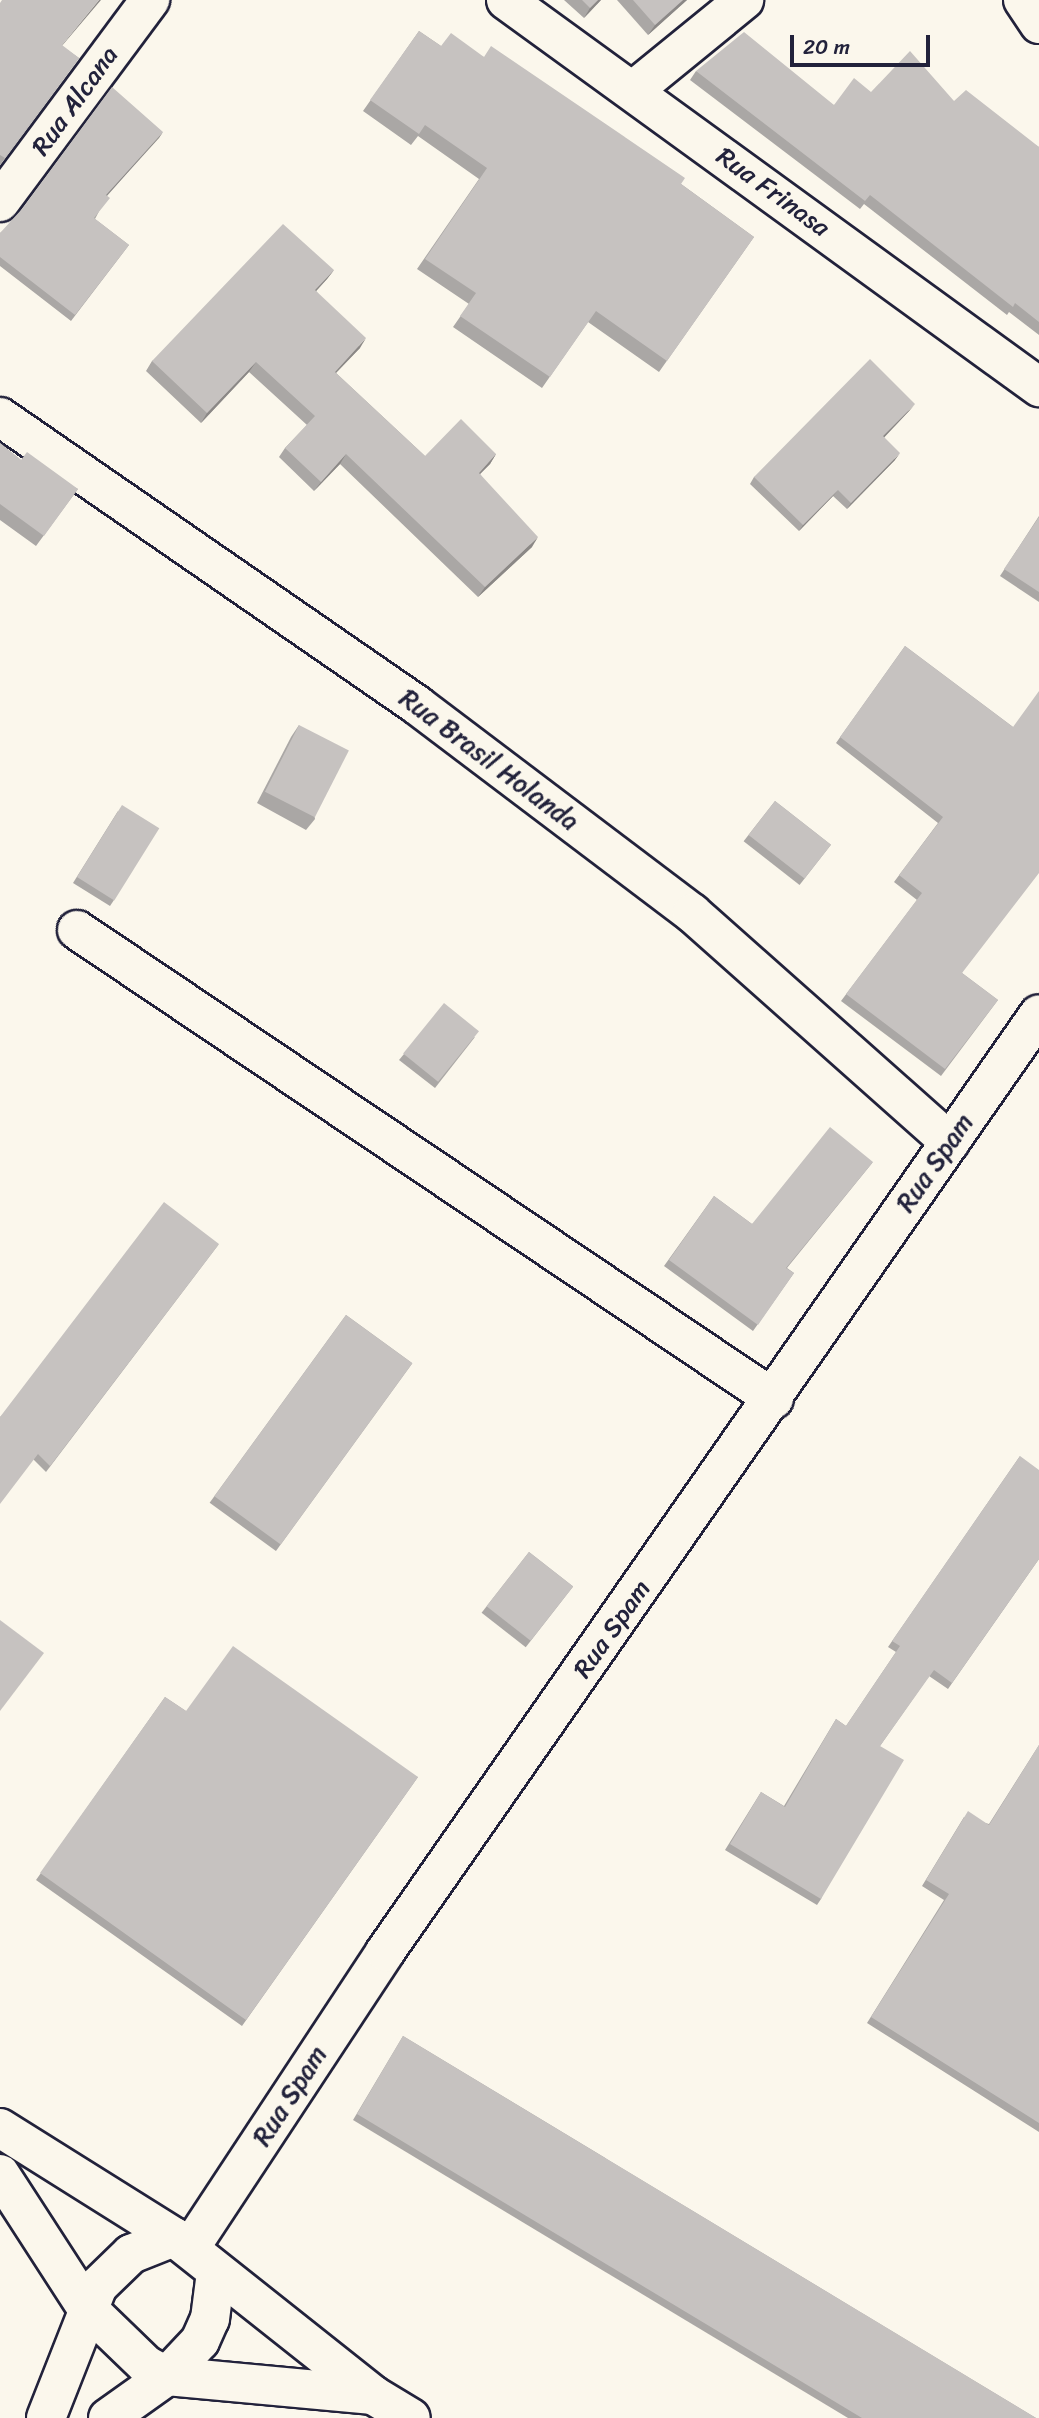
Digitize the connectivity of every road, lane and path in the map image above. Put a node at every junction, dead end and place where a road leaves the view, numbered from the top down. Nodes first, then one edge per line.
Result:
1 (150, 0) edge
2 (506, 0) edge
3 (744, 0) edge
4 (1023, 0) edge
5 (1039, 23) edge
6 (635, 89) junction
7 (0, 202) edge
8 (1039, 387) edge
9 (0, 417) edge
10 (77, 930) dead end
11 (1039, 1014) edge
12 (950, 1142) junction
13 (774, 1399) junction
14 (0, 2128) edge
15 (0, 2174) edge
16 (193, 2252) junction
17 (86, 2307) junction
18 (167, 2376) junction
19 (373, 2395) junction
20 (46, 2418) edge
21 (108, 2418) edge
22 (411, 2418) edge

1 - 7 street, Rua Alcana
2 - 6 street, Rua Frinasa
3 - 6 street
4 - 5 street
6 - 8 street, Rua Frinasa
9 - 12 street, Rua Brasil Holanda
10 - 13 street
11 - 12 street, Rua Spam
12 - 13 street, Rua Spam
13 - 16 street, Rua Spam
14 - 16 street
15 - 17 street
16 - 17 street
16 - 18 street
16 - 19 street
17 - 18 street
17 - 20 street
18 - 19 street
18 - 21 street
19 - 22 street

